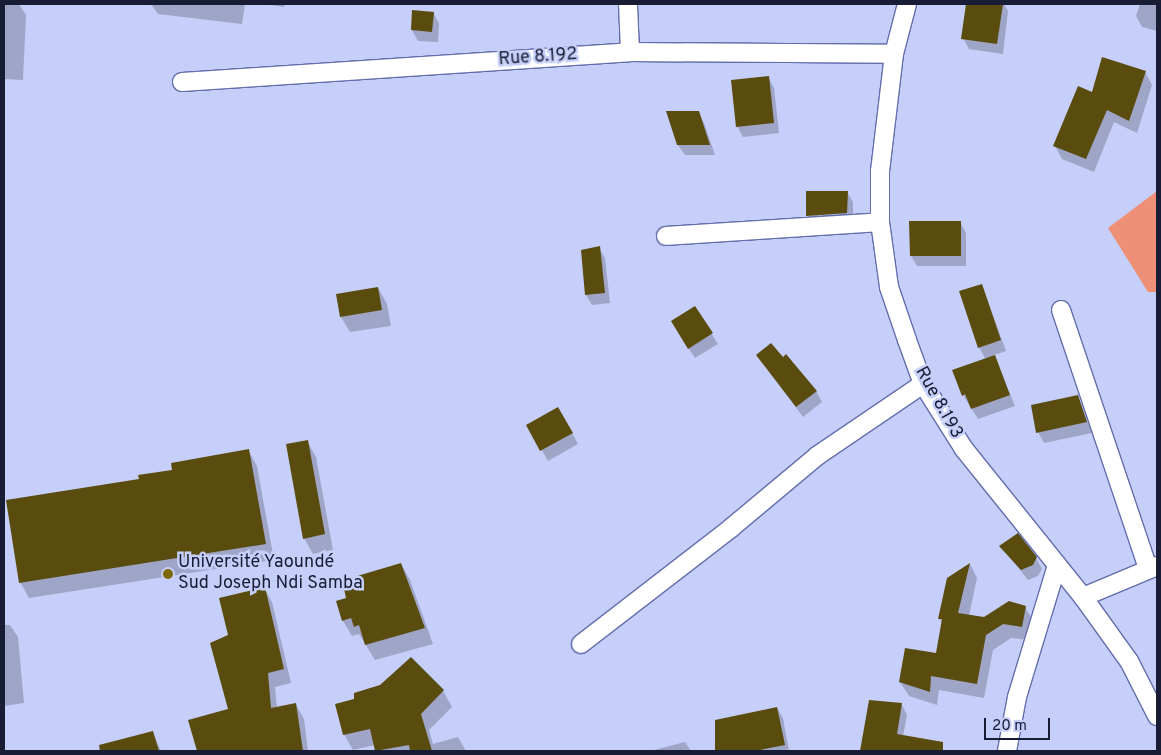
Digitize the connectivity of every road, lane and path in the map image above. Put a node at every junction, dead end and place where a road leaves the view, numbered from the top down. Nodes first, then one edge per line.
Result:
1 (628, 4) edge
2 (907, 4) edge
3 (630, 52) junction
4 (894, 54) junction
5 (182, 82) dead end
6 (880, 222) junction
7 (666, 236) dead end
8 (1062, 310) dead end
9 (924, 384) junction
10 (1057, 566) junction
11 (1153, 567) edge
12 (1083, 597) junction
13 (581, 644) dead end
14 (1157, 716) edge
15 (1007, 751) edge

1 - 3 street
2 - 4 street, Rue 8.193
3 - 4 street, Rue 8.192
3 - 5 street, Rue 8.192
4 - 6 street, Rue 8.193
6 - 7 street
6 - 9 street, Rue 8.193
8 - 11 street
9 - 10 street, Rue 8.193
9 - 13 street
10 - 12 street, Rue 8.193
10 - 15 street
11 - 12 street
12 - 14 street, Rue 8.193

